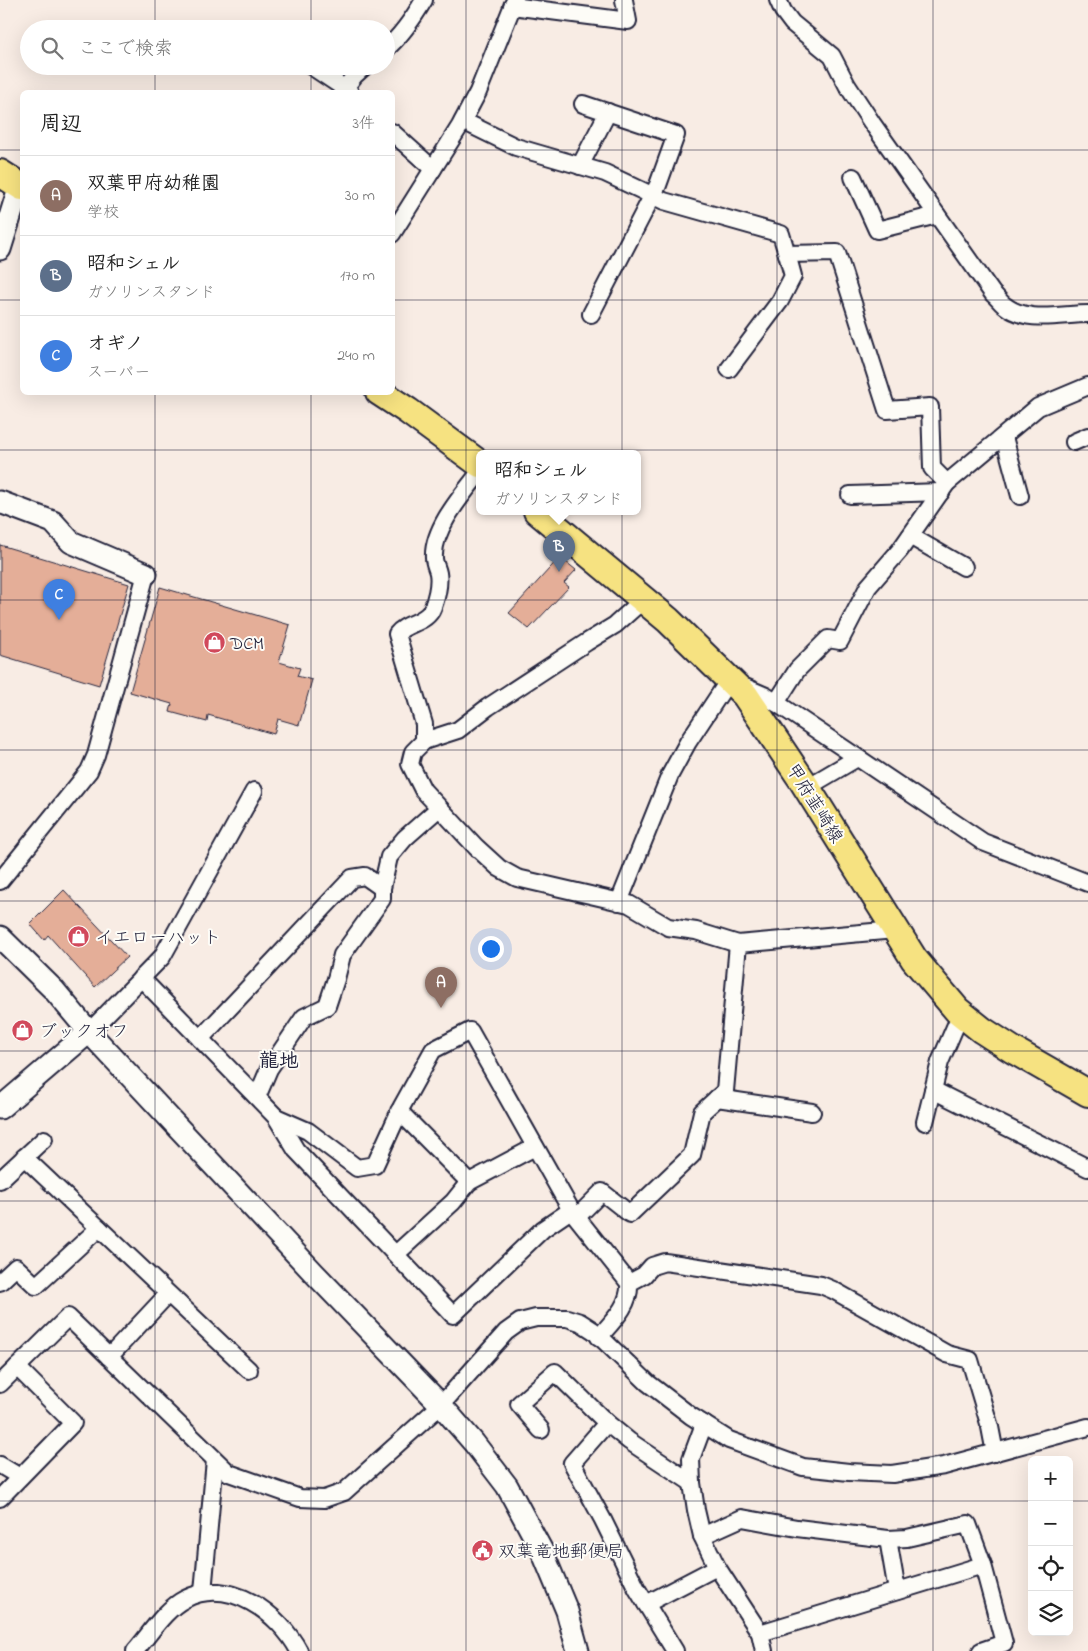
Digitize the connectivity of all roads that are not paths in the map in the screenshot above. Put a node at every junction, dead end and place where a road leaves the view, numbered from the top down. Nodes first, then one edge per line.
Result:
1 (424, 0) edge
2 (624, 0) edge
3 (778, 0) edge
4 (513, 3) edge
5 (395, 41) edge
6 (324, 75) edge
7 (355, 75) edge
8 (345, 90) edge
9 (347, 90) edge
10 (583, 104) dead end
11 (608, 112) junction
12 (463, 121) junction
13 (395, 135) edge
14 (580, 166) junction
15 (433, 169) junction
16 (853, 177) dead end
17 (14, 182) edge
18 (653, 195) junction
19 (937, 215) junction
20 (395, 229) edge
21 (0, 249) edge
22 (787, 254) junction
23 (590, 314) dead end
24 (1088, 314) edge
25 (729, 369) dead end
26 (1088, 386) edge
27 (384, 395) edge
28 (1004, 437) junction
29 (476, 461) edge
30 (476, 477) edge
31 (944, 487) junction
32 (850, 495) dead end
33 (1020, 496) dead end
34 (0, 502) edge
35 (541, 515) edge
36 (910, 536) junction
37 (964, 567) dead end
38 (146, 574) joint
39 (643, 600) junction
40 (729, 680) junction
41 (776, 703) junction
42 (424, 741) junction
43 (858, 758) junction
44 (806, 788) junction
45 (254, 790) dead end
46 (439, 808) junction
47 (0, 881) edge
48 (1088, 884) edge
49 (382, 888) junction
50 (619, 902) junction
51 (895, 930) junction
52 (0, 937) edge
53 (738, 944) junction
54 (140, 978) junction
55 (961, 1013) junction
56 (89, 1032) junction
57 (200, 1039) junction
58 (933, 1090) junction
59 (1088, 1093) edge
60 (256, 1097) junction
61 (717, 1098) junction
62 (0, 1108) edge
63 (399, 1111) junction
64 (812, 1112) dead end
65 (276, 1117) junction
66 (925, 1122) dead end
67 (44, 1139) dead end
68 (536, 1147) junction
69 (24, 1157) junction
70 (1088, 1168) edge
71 (0, 1180) edge
72 (469, 1182) junction
73 (574, 1214) junction
74 (99, 1228) junction
75 (396, 1254) junction
76 (0, 1282) edge
77 (629, 1283) junction
78 (168, 1294) junction
79 (599, 1336) junction
80 (109, 1357) junction
81 (17, 1367) junction
82 (249, 1370) dead end
83 (0, 1384) edge
84 (441, 1404) junction
85 (607, 1423) junction
86 (704, 1424) junction
87 (1088, 1427) edge
88 (541, 1430) dead end
89 (995, 1453) junction
90 (215, 1460) junction
91 (0, 1465) edge
92 (20, 1477) junction
93 (692, 1483) junction
94 (0, 1498) edge
95 (702, 1536) junction
96 (888, 1540) junction
97 (983, 1565) junction
98 (717, 1567) junction
99 (897, 1591) junction
100 (203, 1592) junction
101 (646, 1604) junction
102 (760, 1633) junction
103 (135, 1651) edge
104 (299, 1651) edge
105 (578, 1651) edge
106 (675, 1651) edge
107 (764, 1651) edge
108 (981, 1651) edge

1 - 5 street
2 - 4 street
3 - 19 street
4 - 12 street
6 - 8 street
7 - 9 street
10 - 11 street
11 - 14 street
11 - 18 street
12 - 14 street
12 - 15 street
13 - 15 street
14 - 18 street
15 - 20 street
16 - 19 street
17 - 21 street
18 - 22 street
18 - 23 street
19 - 24 street
22 - 25 street
22 - 31 street
26 - 28 street
27 - 29 main road
28 - 31 street
28 - 33 street
30 - 42 street
31 - 32 street
31 - 36 street
34 - 38 street
35 - 39 main road, 甲府韮崎線
36 - 37 street
36 - 41 street
38 - 47 street
39 - 40 main road, 甲府韮崎線
39 - 42 street
40 - 41 street
40 - 44 main road, 甲府韮崎線
40 - 50 street
41 - 43 street
42 - 46 street
43 - 44 street
43 - 48 street
44 - 51 main road, 甲府韮崎線
45 - 54 street
46 - 49 street
46 - 50 street
49 - 57 street
49 - 60 street
50 - 53 street
51 - 53 street
51 - 55 main road, 甲府韮崎線
52 - 56 street
53 - 61 street
54 - 56 street
54 - 57 street
55 - 58 street
55 - 59 main road, 甲府韮崎線
56 - 62 street
56 - 84 street
57 - 60 street
58 - 66 street
58 - 70 street
60 - 65 street
61 - 64 street
61 - 73 street
63 - 65 street
63 - 68 street
63 - 72 street
65 - 75 street
67 - 69 street
68 - 72 street
68 - 73 street
69 - 71 street
69 - 74 street
72 - 75 street
73 - 75 street
73 - 77 street
74 - 76 street
74 - 78 street
77 - 79 street
77 - 89 street
78 - 80 street
78 - 82 street
79 - 84 street
79 - 86 street
80 - 81 street
80 - 90 street
81 - 83 street
81 - 92 street
84 - 90 street
84 - 105 street
85 - 88 street
85 - 93 street
85 - 101 street
86 - 89 street
86 - 93 street
87 - 89 street
90 - 100 street
91 - 92 street
92 - 94 street
93 - 95 street
95 - 96 street
95 - 98 street
96 - 97 street
96 - 99 street
97 - 99 street
97 - 108 street
98 - 101 street
98 - 102 street
99 - 102 street
100 - 103 street
100 - 104 street
101 - 106 street
102 - 107 street

